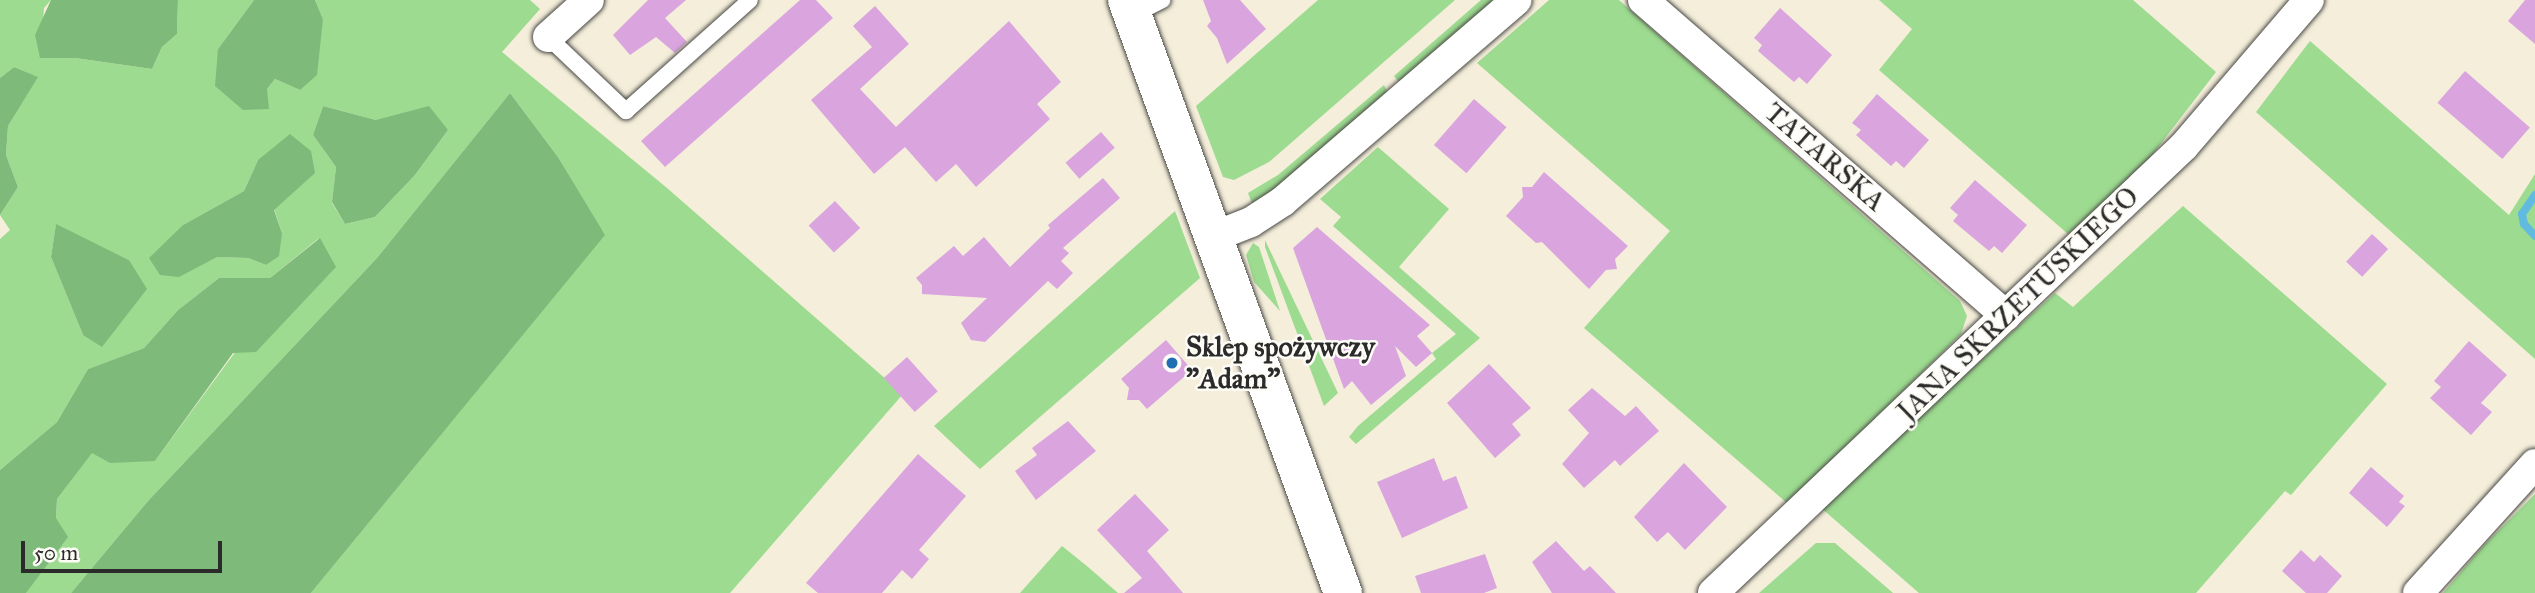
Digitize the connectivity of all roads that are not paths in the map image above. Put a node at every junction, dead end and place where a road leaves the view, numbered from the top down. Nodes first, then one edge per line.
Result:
1 (589, 0) edge
2 (750, 0) edge
3 (1517, 0) edge
4 (1643, 0) edge
5 (2309, 0) edge
6 (1141, 5) edge
7 (548, 37) joint
8 (1213, 237) junction
9 (2006, 315) junction
10 (2535, 464) edge
11 (1343, 593) edge
12 (1713, 593) edge
13 (2418, 593) edge

1 - 7 street
2 - 7 lane
3 - 8 street
4 - 9 street, TATARSKA
5 - 9 street, JANA SKRZETUSKIEGO
6 - 8 street
8 - 11 street
9 - 12 street, JANA SKRZETUSKIEGO
10 - 13 street

